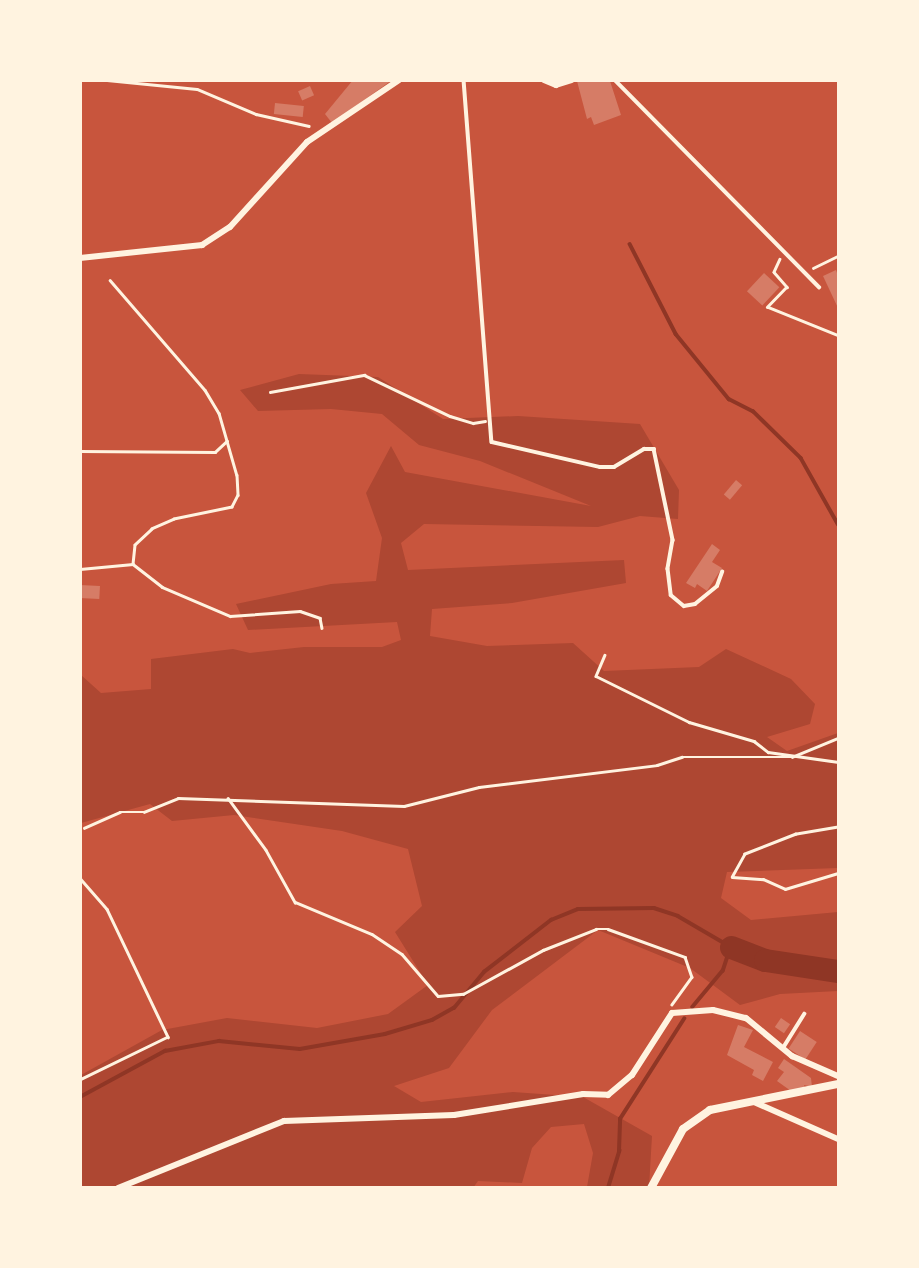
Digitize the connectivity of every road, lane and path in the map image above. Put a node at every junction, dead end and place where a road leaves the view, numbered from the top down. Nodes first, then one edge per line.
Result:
1 (107, 80) edge
2 (399, 80) edge
3 (464, 80) edge
4 (544, 80) edge
5 (571, 80) edge
6 (615, 80) edge
7 (309, 126) dead end
8 (783, 252) junction
9 (838, 256) edge
10 (80, 258) edge
11 (803, 272) junction
12 (110, 280) dead end
13 (819, 288) dead end
14 (838, 335) edge
15 (270, 392) dead end
16 (489, 420) junction
17 (227, 441) junction
18 (80, 451) edge
19 (133, 564) junction
20 (80, 569) edge
21 (722, 572) dead end
22 (322, 628) dead end
23 (605, 655) dead end
24 (838, 738) edge
25 (838, 762) edge
26 (225, 797) junction
27 (838, 827) edge
28 (82, 828) edge
29 (80, 851) edge
30 (838, 873) edge
31 (80, 878) edge
32 (673, 1013) junction
33 (804, 1014) dead end
34 (783, 1048) junction
35 (838, 1076) edge
36 (80, 1080) edge
37 (838, 1084) edge
38 (748, 1099) junction
39 (838, 1139) edge
40 (118, 1188) edge
41 (651, 1188) edge

1 - 7 path
2 - 10 street
3 - 16 lane
4 - 5 street
6 - 8 lane
8 - 11 lane
8 - 14 path
9 - 11 path
11 - 13 lane
12 - 17 path
15 - 16 path
16 - 21 lane
17 - 18 path
17 - 19 path
19 - 20 path
19 - 22 path
23 - 25 path
24 - 26 path
26 - 28 path
26 - 32 path
27 - 30 path
28 - 29 path
31 - 36 path
32 - 34 street
32 - 40 street
33 - 34 lane
34 - 35 street
37 - 38 street
38 - 39 street
38 - 41 street

